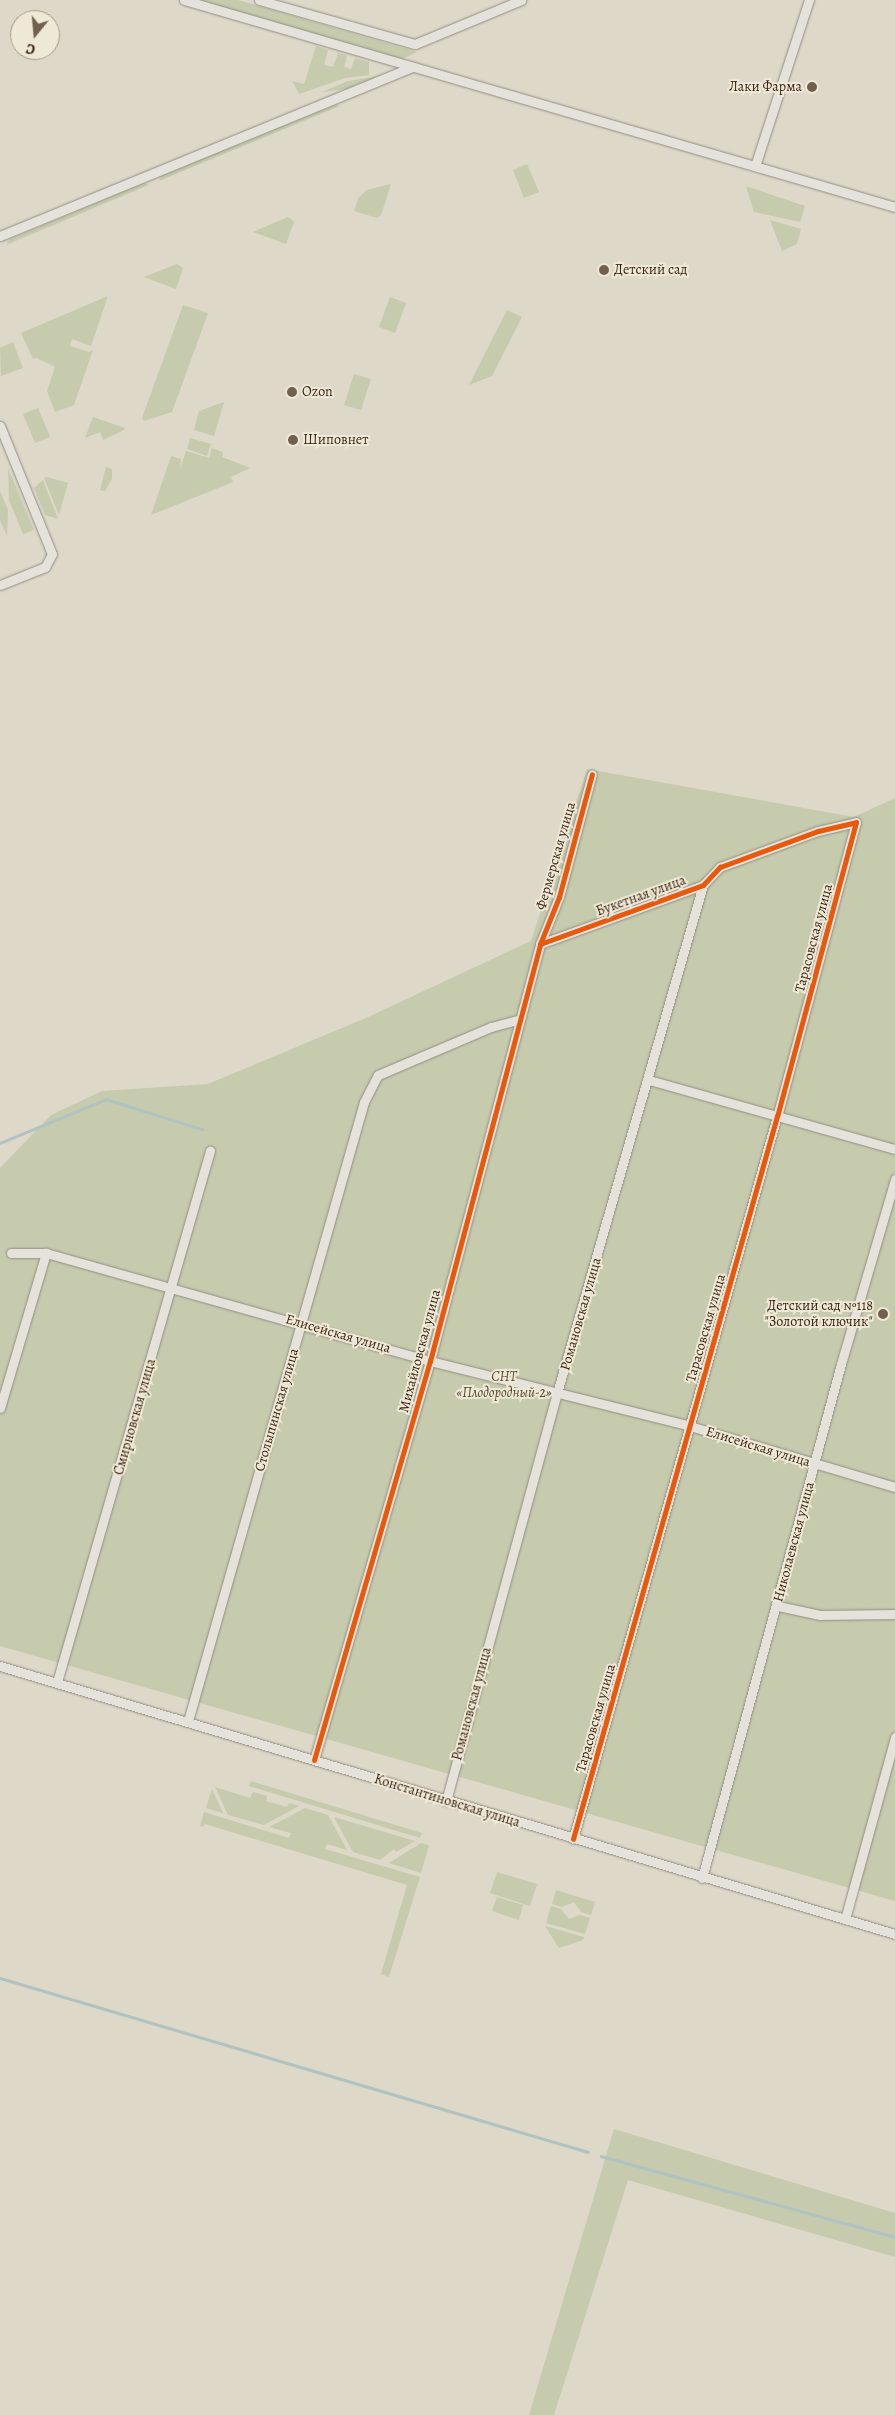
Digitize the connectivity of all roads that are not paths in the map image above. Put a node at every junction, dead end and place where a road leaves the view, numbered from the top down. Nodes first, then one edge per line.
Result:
1 (184, 0) edge
2 (259, 0) edge
3 (521, 0) edge
4 (809, 0) edge
5 (413, 67) junction
6 (755, 166) junction
7 (895, 206) edge
8 (0, 236) edge
9 (0, 426) edge
10 (0, 585) edge
11 (592, 774) dead end
12 (856, 822) joint
13 (703, 885) junction
14 (540, 944) junction
15 (520, 1019) junction
16 (649, 1080) junction
17 (778, 1116) junction
18 (895, 1149) edge
19 (210, 1151) dead end
20 (895, 1179) edge
21 (11, 1253) dead end
22 (46, 1253) junction
23 (173, 1288) junction
24 (302, 1324) junction
25 (430, 1361) junction
26 (558, 1393) junction
27 (0, 1408) edge
28 (690, 1426) junction
29 (816, 1465) junction
30 (895, 1487) edge
31 (778, 1606) junction
32 (895, 1614) edge
33 (0, 1666) edge
34 (57, 1682) junction
35 (188, 1721) junction
36 (895, 1737) edge
37 (314, 1760) junction
38 (891, 1771) edge
39 (446, 1801) junction
40 (573, 1839) junction
41 (702, 1878) junction
42 (845, 1919) junction
43 (895, 1934) edge

1 - 5 street
2 - 3 street
4 - 6 street
5 - 6 street
5 - 8 street
6 - 7 street
9 - 10 street
11 - 14 street, Фермерская улица
12 - 13 street, Букетная улица
12 - 17 street, Тарасовская улица
13 - 14 street, Букетная улица
13 - 16 street, Романовская улица
14 - 15 street, Михайловская улица
15 - 24 street, Столыпинская улица
15 - 25 street, Михайловская улица
16 - 17 street
16 - 26 street, Романовская улица
17 - 18 street
17 - 28 street, Тарасовская улица
19 - 23 street, Смирновская улица
20 - 29 street, Николаевская улица
21 - 22 street, Елисейская улица
22 - 23 street, Елисейская улица
22 - 27 street
23 - 24 street, Елисейская улица
23 - 34 street, Смирновская улица
24 - 25 street, Елисейская улица
24 - 35 street, Столыпинская улица
25 - 26 street, Елисейская улица
25 - 37 street, Михайловская улица
26 - 28 street, Елисейская улица
26 - 39 street, Романовская улица
28 - 29 street, Елисейская улица
28 - 40 street, Тарасовская улица
29 - 30 street, Елисейская улица
29 - 31 street, Николаевская улица
31 - 32 street
31 - 41 street, Николаевская улица
33 - 34 street, Константиновская улица
34 - 35 street, Константиновская улица
35 - 37 street, Константиновская улица
36 - 38 street
37 - 39 street, Константиновская улица
38 - 42 street
39 - 40 street, Константиновская улица
40 - 41 street, Константиновская улица
41 - 42 street, Константиновская улица
42 - 43 street, Константиновская улица

